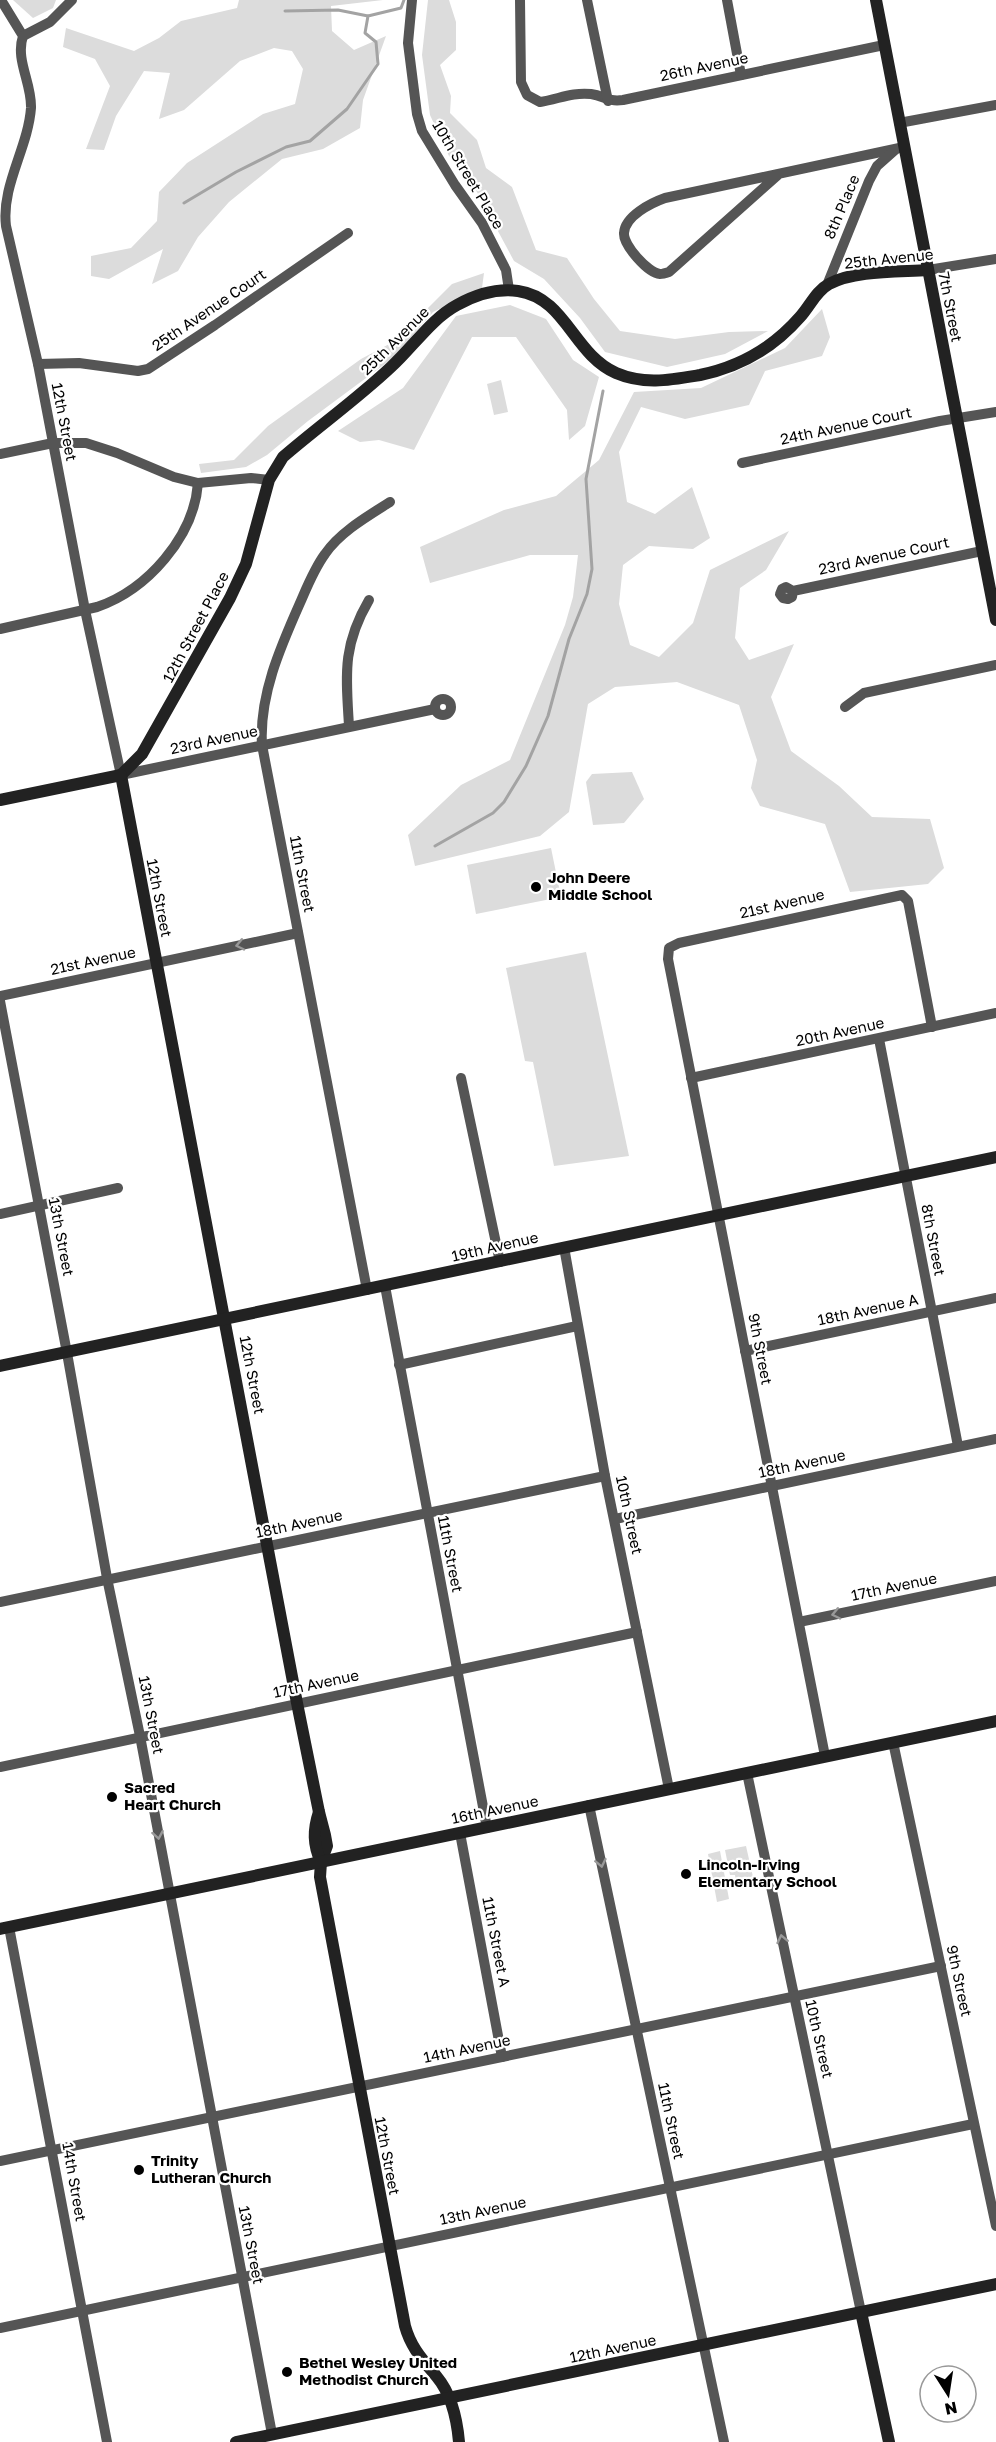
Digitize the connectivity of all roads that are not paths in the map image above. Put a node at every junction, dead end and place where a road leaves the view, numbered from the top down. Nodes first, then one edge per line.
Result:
1 (1, 0) edge
2 (72, 0) edge
3 (412, 0) edge
4 (520, 0) edge
5 (587, 0) edge
6 (727, 0) edge
7 (876, 0) edge
8 (23, 36) junction
9 (884, 45) junction
10 (741, 75) junction
11 (608, 101) junction
12 (996, 105) edge
13 (899, 123) junction
14 (900, 148) junction
15 (779, 174) junction
16 (348, 233) dead end
17 (4, 236) edge
18 (996, 259) edge
19 (927, 270) junction
20 (827, 285) junction
21 (509, 290) junction
22 (38, 364) junction
23 (996, 412) edge
24 (957, 419) junction
25 (53, 443) junction
26 (0, 454) edge
27 (742, 463) dead end
28 (269, 480) junction
29 (198, 483) junction
30 (390, 502) dead end
31 (982, 551) junction
32 (993, 590) edge
33 (793, 591) dead end
34 (369, 600) dead end
35 (86, 610) junction
36 (996, 620) edge
37 (0, 629) edge
38 (996, 665) edge
39 (845, 707) dead end
40 (435, 709) dead end
41 (350, 726) junction
42 (262, 745) junction
43 (121, 775) junction
44 (0, 800) edge
45 (298, 933) junction
46 (669, 948) joint
47 (156, 963) junction
48 (0, 996) edge
49 (0, 1001) edge
50 (996, 1013) edge
51 (932, 1027) junction
52 (879, 1039) junction
53 (461, 1078) dead end
54 (691, 1078) junction
55 (996, 1157) edge
56 (906, 1176) junction
57 (118, 1188) dead end
58 (39, 1205) junction
59 (0, 1214) edge
60 (718, 1215) junction
61 (564, 1247) junction
62 (500, 1262) junction
63 (385, 1286) junction
64 (367, 1290) junction
65 (996, 1298) edge
66 (931, 1312) junction
67 (226, 1319) junction
68 (577, 1326) junction
69 (745, 1351) junction
70 (68, 1353) junction
71 (399, 1365) junction
72 (0, 1366) edge
73 (996, 1439) edge
74 (958, 1446) junction
75 (605, 1476) junction
76 (772, 1486) junction
77 (427, 1513) junction
78 (615, 1519) junction
79 (268, 1546) junction
80 (107, 1578) junction
81 (996, 1581) edge
82 (0, 1602) edge
83 (799, 1622) junction
84 (638, 1632) junction
85 (457, 1670) junction
86 (297, 1703) junction
87 (996, 1721) edge
88 (140, 1736) junction
89 (893, 1742) junction
90 (825, 1756) junction
91 (0, 1767) edge
92 (747, 1773) junction
93 (669, 1789) junction
94 (590, 1805) junction
95 (487, 1828) junction
96 (460, 1833) junction
97 (321, 1862) junction
98 (169, 1894) junction
99 (4, 1928) edge
100 (941, 1966) junction
101 (794, 1996) junction
102 (636, 2030) junction
103 (502, 2057) junction
104 (358, 2088) junction
105 (212, 2117) junction
106 (973, 2124) junction
107 (53, 2149) junction
108 (828, 2155) junction
109 (0, 2161) edge
110 (670, 2187) junction
111 (996, 2226) edge
112 (389, 2246) junction
113 (241, 2277) junction
114 (996, 2284) edge
115 (81, 2310) junction
116 (861, 2312) junction
117 (0, 2328) edge
118 (702, 2344) junction
119 (450, 2398) junction
120 (272, 2434) junction
121 (107, 2442) edge
122 (236, 2442) edge
123 (459, 2442) edge
124 (724, 2442) edge
125 (889, 2442) edge

1 - 8 street
2 - 8 street
3 - 21 street, 10th Street Place
4 - 11 street, 26th Avenue
5 - 11 street
6 - 10 street
7 - 9 street, 7th Street
8 - 17 street, 12th Street
9 - 10 street, 26th Avenue
9 - 13 street, 7th Street
10 - 11 street, 26th Avenue
12 - 13 street
13 - 14 street, 7th Street
14 - 15 street
14 - 19 street, 7th Street
14 - 20 street, 8th Place
15 - 15 street
16 - 22 street, 25th Avenue Court
17 - 22 street, 12th Street
18 - 19 street, 25th Avenue
19 - 20 street, 25th Avenue
19 - 24 street, 7th Street
20 - 21 street, 25th Avenue
21 - 28 street, 25th Avenue
22 - 25 street, 12th Street
23 - 24 street, 24th Avenue Court
24 - 27 street, 24th Avenue Court
24 - 31 street, 7th Street
25 - 26 street
25 - 29 street
25 - 35 street, 12th Street
28 - 29 street
28 - 43 street, 12th Street Place
29 - 35 street
30 - 42 street, 11th Street
31 - 32 street, 7th Street
31 - 33 street, 23rd Avenue Court
32 - 36 street, 7th Street
34 - 41 street
35 - 37 street
35 - 43 street, 12th Street
38 - 39 street
40 - 41 street, 23rd Avenue
41 - 42 street, 23rd Avenue
42 - 43 street, 23rd Avenue
42 - 45 street, 11th Street
43 - 44 street, 23rd Avenue
43 - 47 street, 12th Street
45 -> 47 street, 21st Avenue
45 - 64 street, 11th Street
46 - 51 street, 21st Avenue
46 - 54 street, 9th Street
47 - 48 street, 21st Avenue
47 - 67 street, 12th Street
49 - 58 street, 13th Street
50 - 51 street, 20th Avenue
51 - 52 street, 20th Avenue
52 - 54 street, 20th Avenue
52 - 56 street, 8th Street
53 - 62 street
54 - 60 street, 9th Street
55 - 56 street, 19th Avenue
56 - 60 street, 19th Avenue
56 - 66 street, 8th Street
57 - 58 street
58 - 59 street
58 - 70 street, 13th Street
60 - 61 street, 19th Avenue
60 - 69 street, 9th Street
61 - 62 street, 19th Avenue
61 - 68 street, 10th Street
62 - 63 street, 19th Avenue
63 - 64 street, 19th Avenue
63 - 71 street, 11th Street
64 - 67 street, 19th Avenue
65 - 66 street, 18th Avenue A
66 - 69 street, 18th Avenue A
66 - 74 street, 8th Street
67 - 70 street, 19th Avenue
67 - 79 street, 12th Street
68 - 71 street
68 - 75 street, 10th Street
69 - 76 street, 9th Street
70 - 72 street, 19th Avenue
70 - 80 street, 13th Street
71 - 77 street, 11th Street
73 - 74 street, 18th Avenue
74 - 76 street, 18th Avenue
75 - 77 street, 18th Avenue
75 - 78 street, 10th Street
76 - 78 street, 18th Avenue
76 - 83 street, 9th Street
77 - 79 street, 18th Avenue
77 - 85 street, 11th Street
78 - 84 street, 10th Street
79 - 80 street, 18th Avenue
79 - 86 street, 12th Street
80 - 82 street, 18th Avenue
80 - 88 street, 13th Street
81 -> 83 street, 17th Avenue
83 - 90 street, 9th Street
84 - 85 street, 17th Avenue
84 - 93 street, 10th Street
85 - 86 street, 17th Avenue
85 - 95 street, 11th Street
86 - 88 street, 17th Avenue
86 - 97 street, 12th Street
87 - 89 street, 16th Avenue
88 - 91 street, 17th Avenue
88 -> 98 street, 13th Street
89 - 90 street, 16th Avenue
89 - 100 street, 9th Street
90 - 92 street, 16th Avenue
92 - 93 street, 16th Avenue
101 -> 92 street, 10th Street
93 - 94 street, 16th Avenue
94 - 95 street, 16th Avenue
94 -> 102 street, 11th Street
95 - 96 street, 16th Avenue
96 - 97 street, 16th Avenue
96 - 103 street, 11th Street A
97 - 98 street, 16th Avenue
97 - 104 street, 12th Street
98 - 99 street, 16th Avenue
98 - 105 street, 13th Street
99 - 107 street, 14th Street
100 - 101 street, 14th Avenue
100 - 106 street, 9th Street
101 - 102 street, 14th Avenue
101 - 108 street, 10th Street
102 - 103 street, 14th Avenue
102 - 110 street, 11th Street
103 - 104 street, 14th Avenue
104 - 105 street, 14th Avenue
104 - 112 street, 12th Street
105 - 107 street, 14th Avenue
105 - 113 street, 13th Street
106 - 108 street, 13th Avenue
106 - 111 street, 9th Street
107 - 109 street, 14th Avenue
107 - 115 street, 14th Street
108 - 110 street, 13th Avenue
108 - 116 street, 10th Street
110 - 112 street, 13th Avenue
110 - 118 street, 11th Street
112 - 113 street, 13th Avenue
112 - 119 street, 12th Street
113 - 115 street, 13th Avenue
113 - 120 street, 13th Street
114 - 116 street, 12th Avenue
115 - 117 street, 13th Avenue
115 - 121 street, 14th Street
116 - 118 street, 12th Avenue
116 - 125 street
118 - 119 street, 12th Avenue
118 - 124 street, 11th Street
119 - 120 street, 12th Avenue
119 - 123 street, 12th Street
120 - 122 street, 12th Avenue

